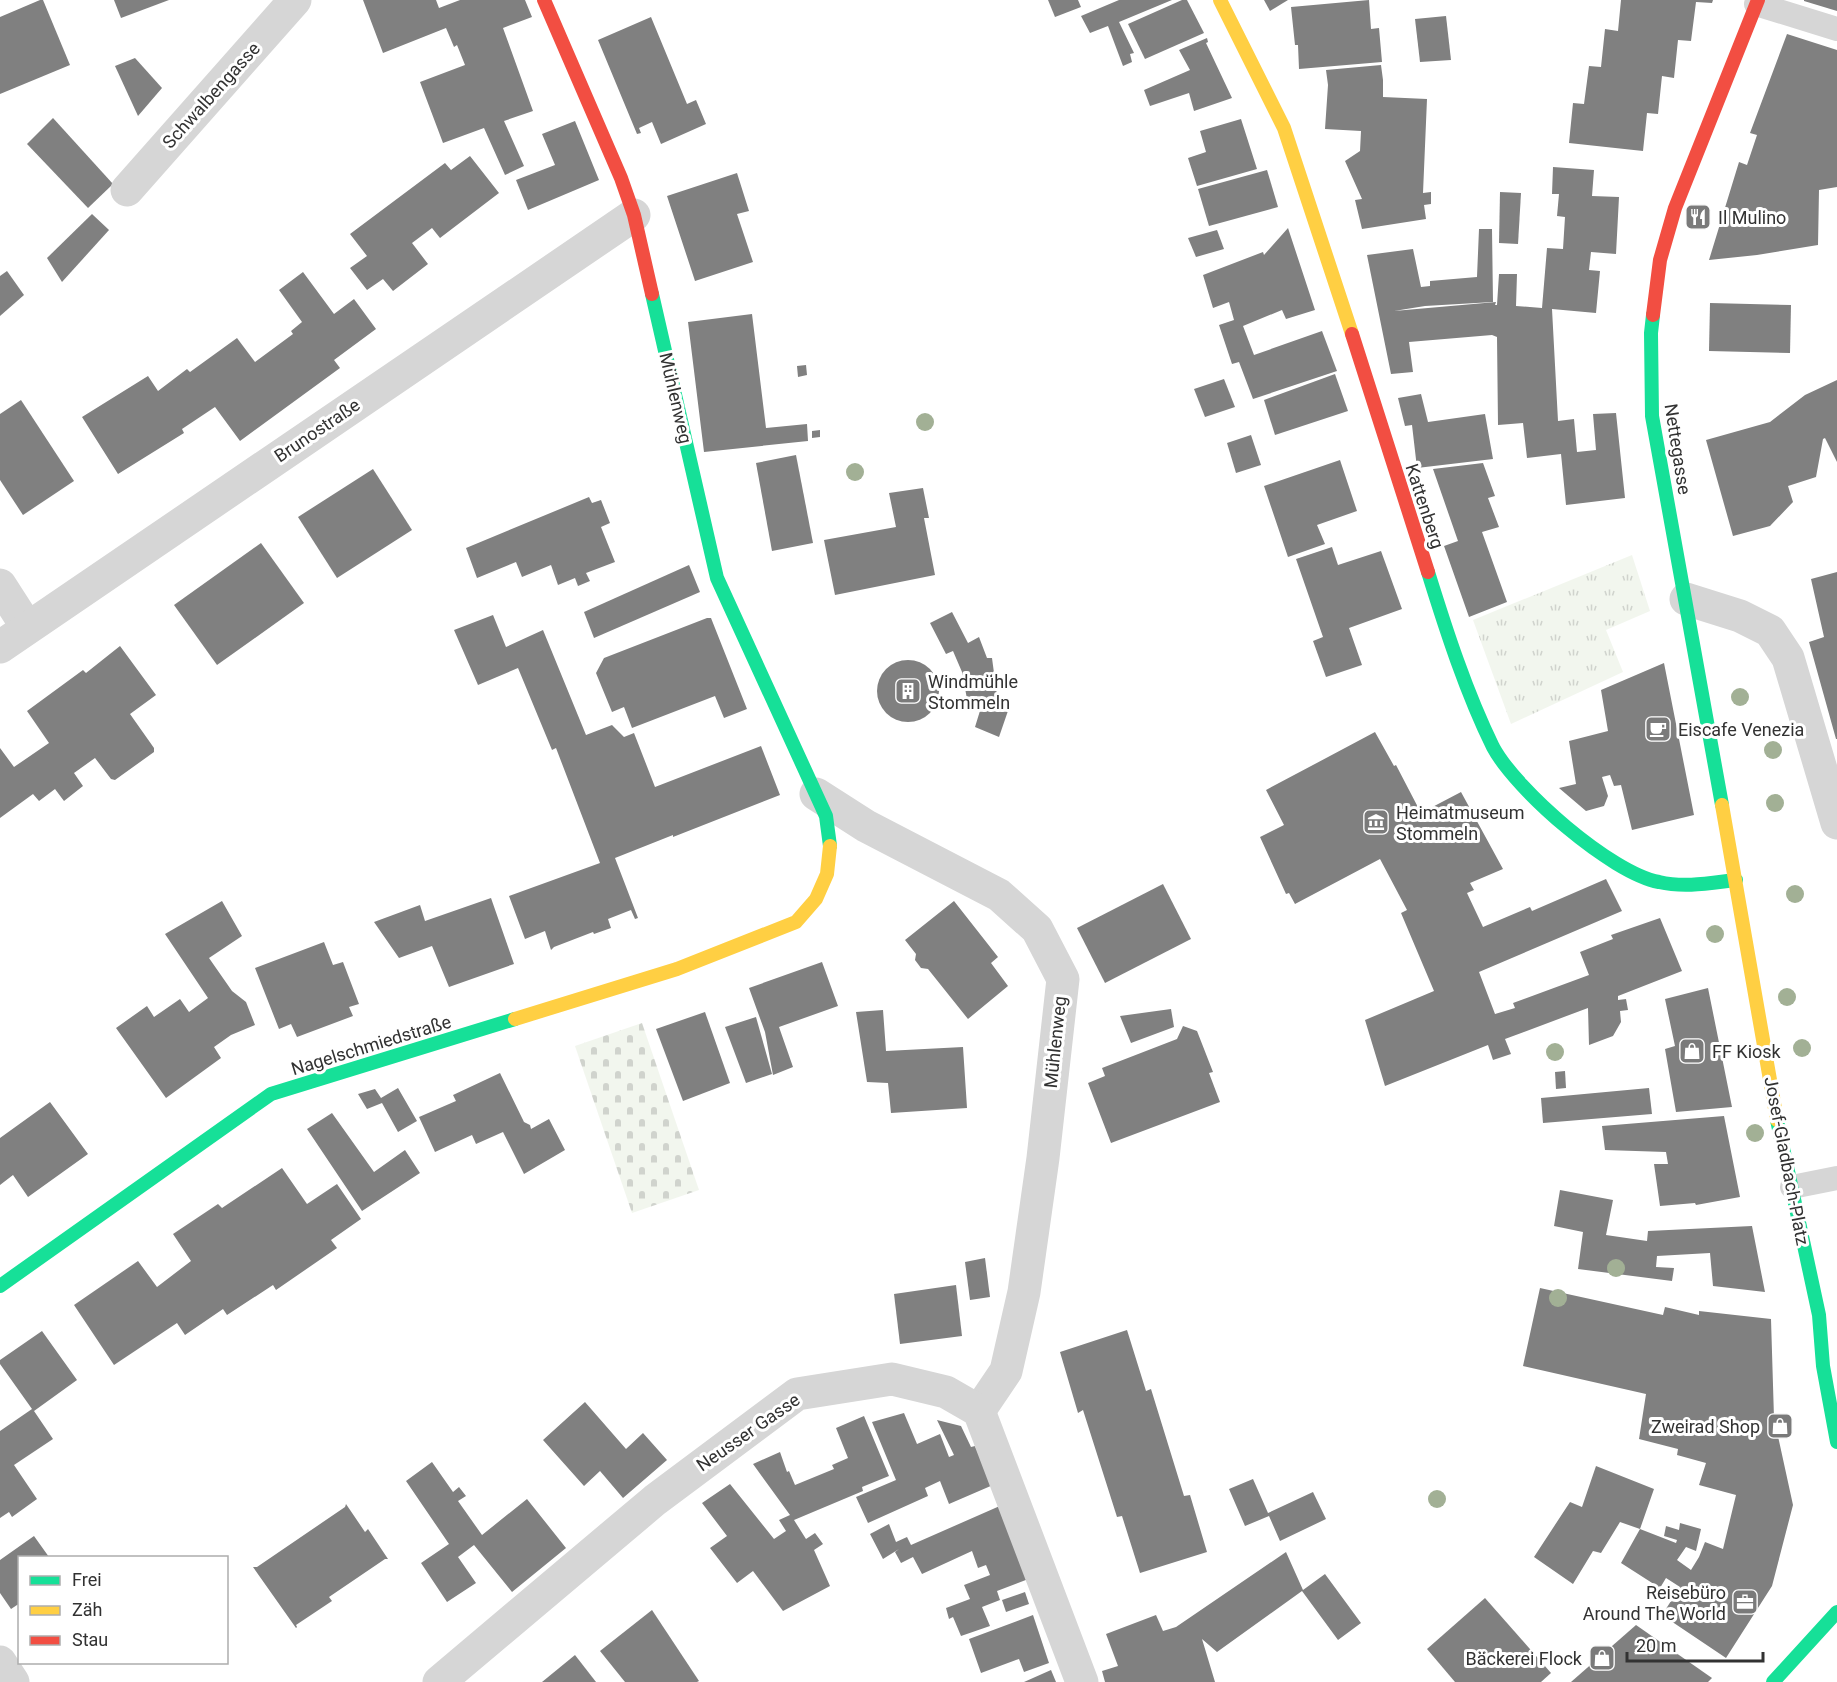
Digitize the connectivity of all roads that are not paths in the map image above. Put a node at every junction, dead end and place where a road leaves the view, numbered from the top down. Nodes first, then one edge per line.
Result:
1 (295, 0) edge
2 (544, 0) edge
3 (1220, 0) edge
4 (1757, 2) edge
5 (1837, 29) edge
6 (127, 190) dead end
7 (634, 215) junction
8 (0, 585) edge
9 (1686, 599) junction
10 (27, 627) junction
11 (0, 647) edge
12 (816, 794) junction
13 (1837, 823) edge
14 (1736, 880) junction
15 (796, 922) joint
16 (1837, 1178) edge
17 (1792, 1187) junction
18 (0, 1286) edge
19 (1828, 1313) edge
20 (979, 1410) junction
21 (1837, 1442) edge
22 (1837, 1612) edge
23 (0, 1662) edge
24 (13, 1682) edge
25 (440, 1682) edge
26 (1082, 1682) edge
27 (1773, 1682) edge

1 - 6 street, Schwalbengasse
2 - 7 street, Mühlenweg
3 - 14 street, Kattenberg
4 - 5 lane
4 - 9 street, Nettegasse
7 - 10 street, Brunostraße
7 - 12 street, Mühlenweg
8 - 10 street
9 - 13 street
9 - 14 street, Nettegasse
10 - 11 street, Brunostraße
12 - 15 street, Mühlenweg
12 - 20 street, Mühlenweg
14 - 17 street, Josef-Gladbach-Platz
15 - 18 street, Nagelschmiedstraße
16 - 17 lane
17 - 19 street, Josef-Gladbach-Platz
19 - 21 street, Josef-Gladbach-Platz
20 - 25 street, Neusser Gasse
20 - 26 street
22 - 27 street
23 - 24 street

